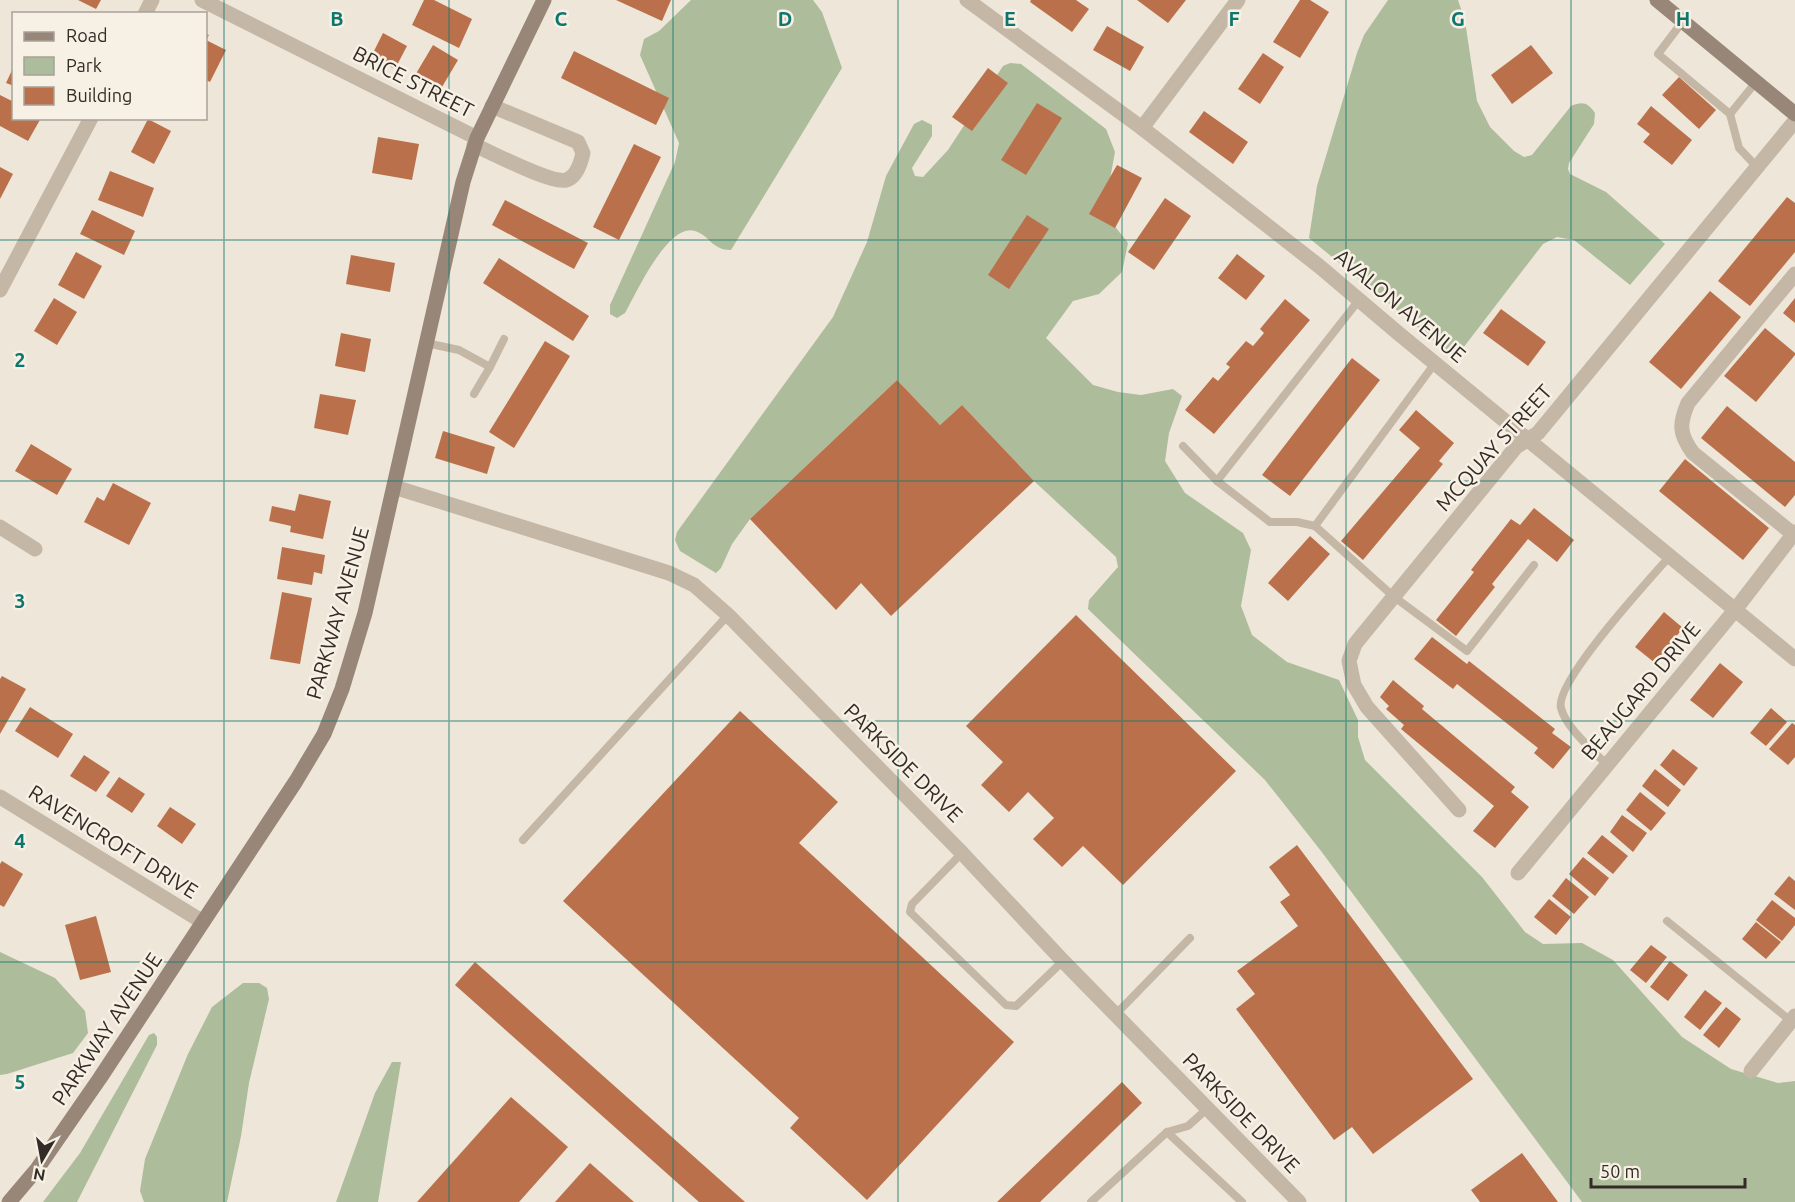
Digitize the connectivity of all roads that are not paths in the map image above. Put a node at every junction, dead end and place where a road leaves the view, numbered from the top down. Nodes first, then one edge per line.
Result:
1 (202, 0) edge
2 (544, 0) edge
3 (1238, 0) edge
4 (1657, 0) edge
5 (969, 1) edge
6 (1683, 21) junction
7 (1756, 82) junction
8 (492, 106) junction
9 (1730, 114) junction
10 (1795, 114) edge
11 (90, 120) edge
12 (1795, 121) edge
13 (1142, 128) junction
14 (476, 141) junction
15 (1757, 167) junction
16 (1795, 274) edge
17 (0, 290) edge
18 (1359, 300) junction
19 (504, 339) dead end
20 (426, 343) junction
21 (1435, 363) junction
22 (490, 368) junction
23 (474, 394) dead end
24 (1528, 440) junction
25 (1183, 446) dead end
26 (1217, 481) junction
27 (394, 487) junction
28 (1315, 526) junction
29 (0, 527) edge
30 (1794, 533) edge
31 (35, 549) dead end
32 (1670, 556) junction
33 (1534, 565) dead end
34 (1394, 596) junction
35 (1735, 610) junction
36 (728, 615) junction
37 (1795, 659) edge
38 (1607, 765) junction
39 (0, 797) edge
40 (1459, 810) dead end
41 (523, 840) dead end
42 (962, 853) junction
43 (1518, 873) dead end
44 (1667, 921) dead end
45 (203, 922) junction
46 (1190, 938) dead end
47 (1063, 961) junction
48 (1116, 1014) junction
49 (1793, 1019) edge
50 (1751, 1071) dead end
51 (1208, 1108) junction
52 (1167, 1132) junction
53 (14, 1196) edge
54 (1091, 1202) edge
55 (1242, 1202) edge
56 (1299, 1202) edge

1 - 14 street, BRICE STREET
2 - 8 street, PARKWAY AVENUE
3 - 13 street
4 - 6 street
5 - 13 street, AVALON AVENUE
6 - 7 street
6 - 9 lane
7 - 9 lane
7 - 10 street
8 - 14 street, PARKWAY AVENUE
8 - 14 street, BRICE STREET
9 - 15 lane
11 - 17 street
12 - 15 street, MCQUAY STREET
13 - 18 street, AVALON AVENUE
14 - 20 street, PARKWAY AVENUE
15 - 24 street, MCQUAY STREET
16 - 30 street, BEAUGARD DRIVE
18 - 21 street, AVALON AVENUE
18 - 26 lane
19 - 22 lane
20 - 22 lane
20 - 27 street, PARKWAY AVENUE
21 - 24 street, AVALON AVENUE
21 - 28 lane
22 - 23 lane
24 - 32 street, AVALON AVENUE
24 - 34 street, MCQUAY STREET
25 - 26 lane
26 - 28 lane
27 - 36 street, PARKSIDE DRIVE
27 - 45 street, PARKWAY AVENUE
28 - 34 lane
29 - 31 street
30 - 35 street, BEAUGARD DRIVE
32 - 35 street, AVALON AVENUE
32 - 38 lane
33 - 34 lane
34 - 40 street, MCQUAY STREET
35 - 37 street, AVALON AVENUE
35 - 38 street, BEAUGARD DRIVE
36 - 41 lane
36 - 42 street, PARKSIDE DRIVE
38 - 43 street, BEAUGARD DRIVE
39 - 45 street, RAVENCROFT DRIVE
42 - 47 street, PARKSIDE DRIVE
42 - 47 lane
44 - 49 lane
45 - 53 street, PARKWAY AVENUE
46 - 48 lane
47 - 48 street, PARKSIDE DRIVE
48 - 51 street, PARKSIDE DRIVE
49 - 50 street
51 - 52 lane
51 - 56 street, PARKSIDE DRIVE
52 - 54 lane
52 - 55 lane

